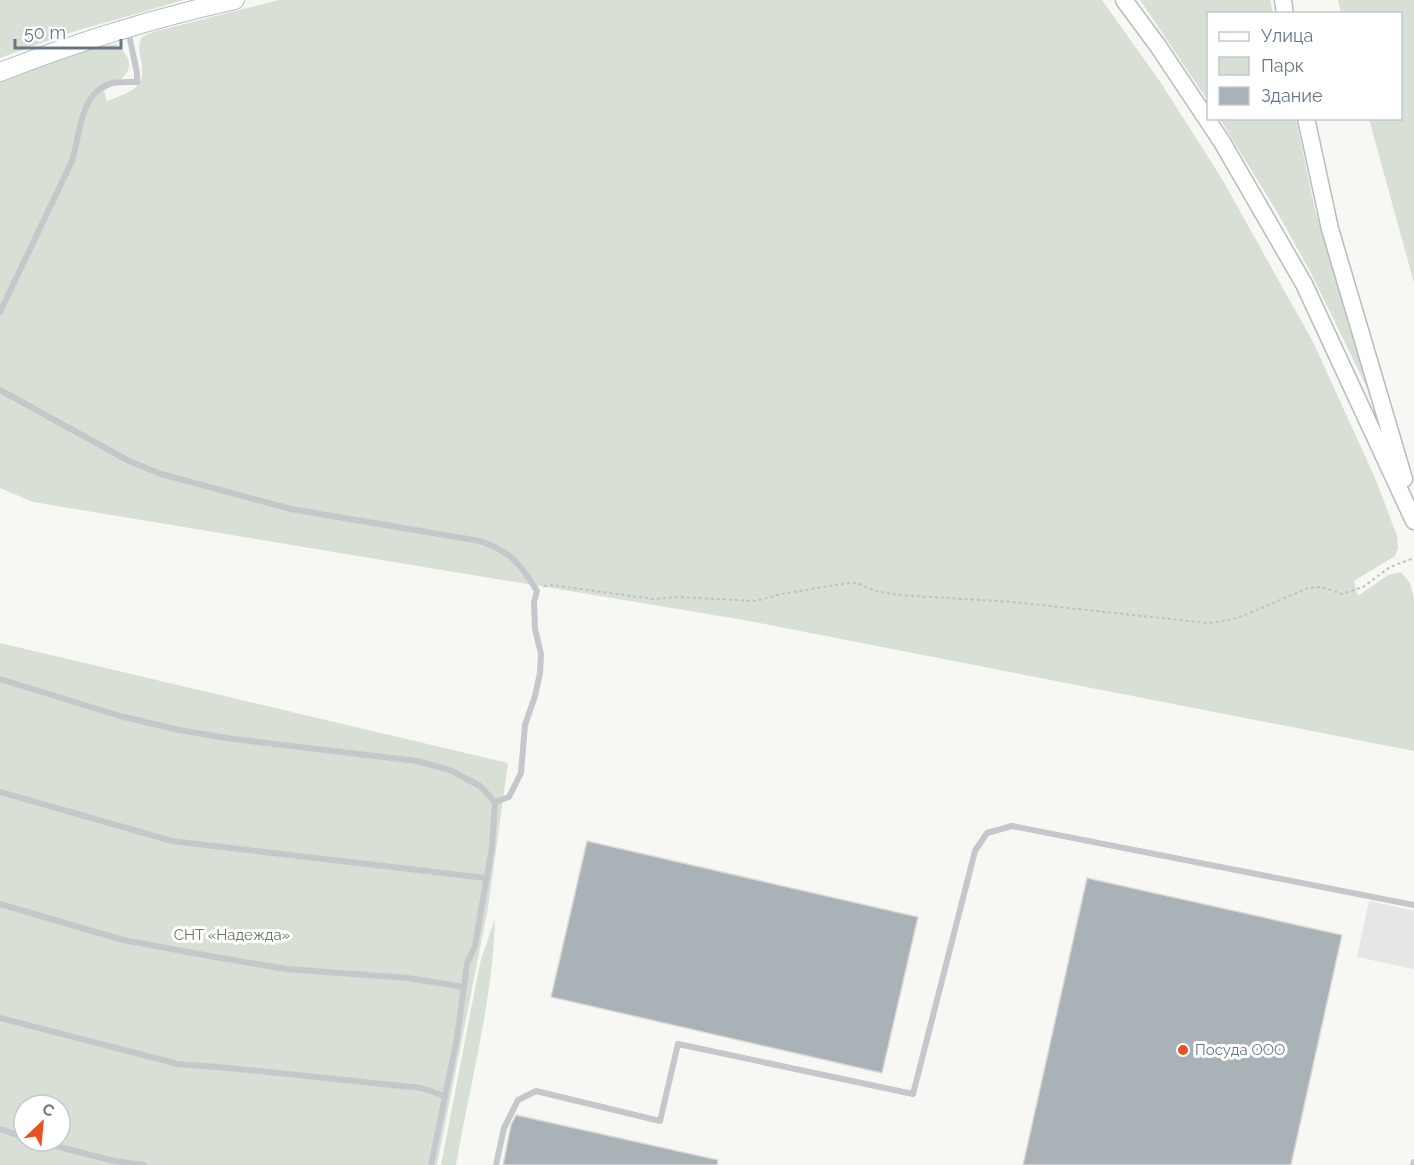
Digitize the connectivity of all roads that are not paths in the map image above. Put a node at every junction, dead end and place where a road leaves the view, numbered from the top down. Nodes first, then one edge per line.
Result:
1 (235, 0) edge
2 (1124, 0) edge
3 (127, 27) junction
4 (0, 72) edge
5 (1207, 120) edge
6 (1207, 120) edge
7 (1306, 120) edge
8 (0, 312) edge
9 (0, 390) edge
10 (1414, 514) edge
11 (1414, 521) edge
12 (0, 679) edge
13 (0, 792) edge
14 (495, 802) junction
15 (486, 878) junction
16 (0, 904) edge
17 (1414, 905) edge
18 (464, 987) junction
19 (0, 1018) edge
20 (445, 1096) junction
21 (72, 1152) edge
22 (144, 1165) edge
23 (431, 1165) edge
24 (496, 1165) edge

1 - 3 main road
2 - 5 main road
3 - 4 main road
3 - 8 lane
6 - 11 main road
7 - 10 main road
9 - 14 lane
12 - 14 lane
13 - 15 lane
14 - 15 lane
15 - 18 lane
16 - 18 lane
17 - 24 lane
18 - 20 lane
19 - 20 lane
20 - 23 lane
21 - 22 lane

